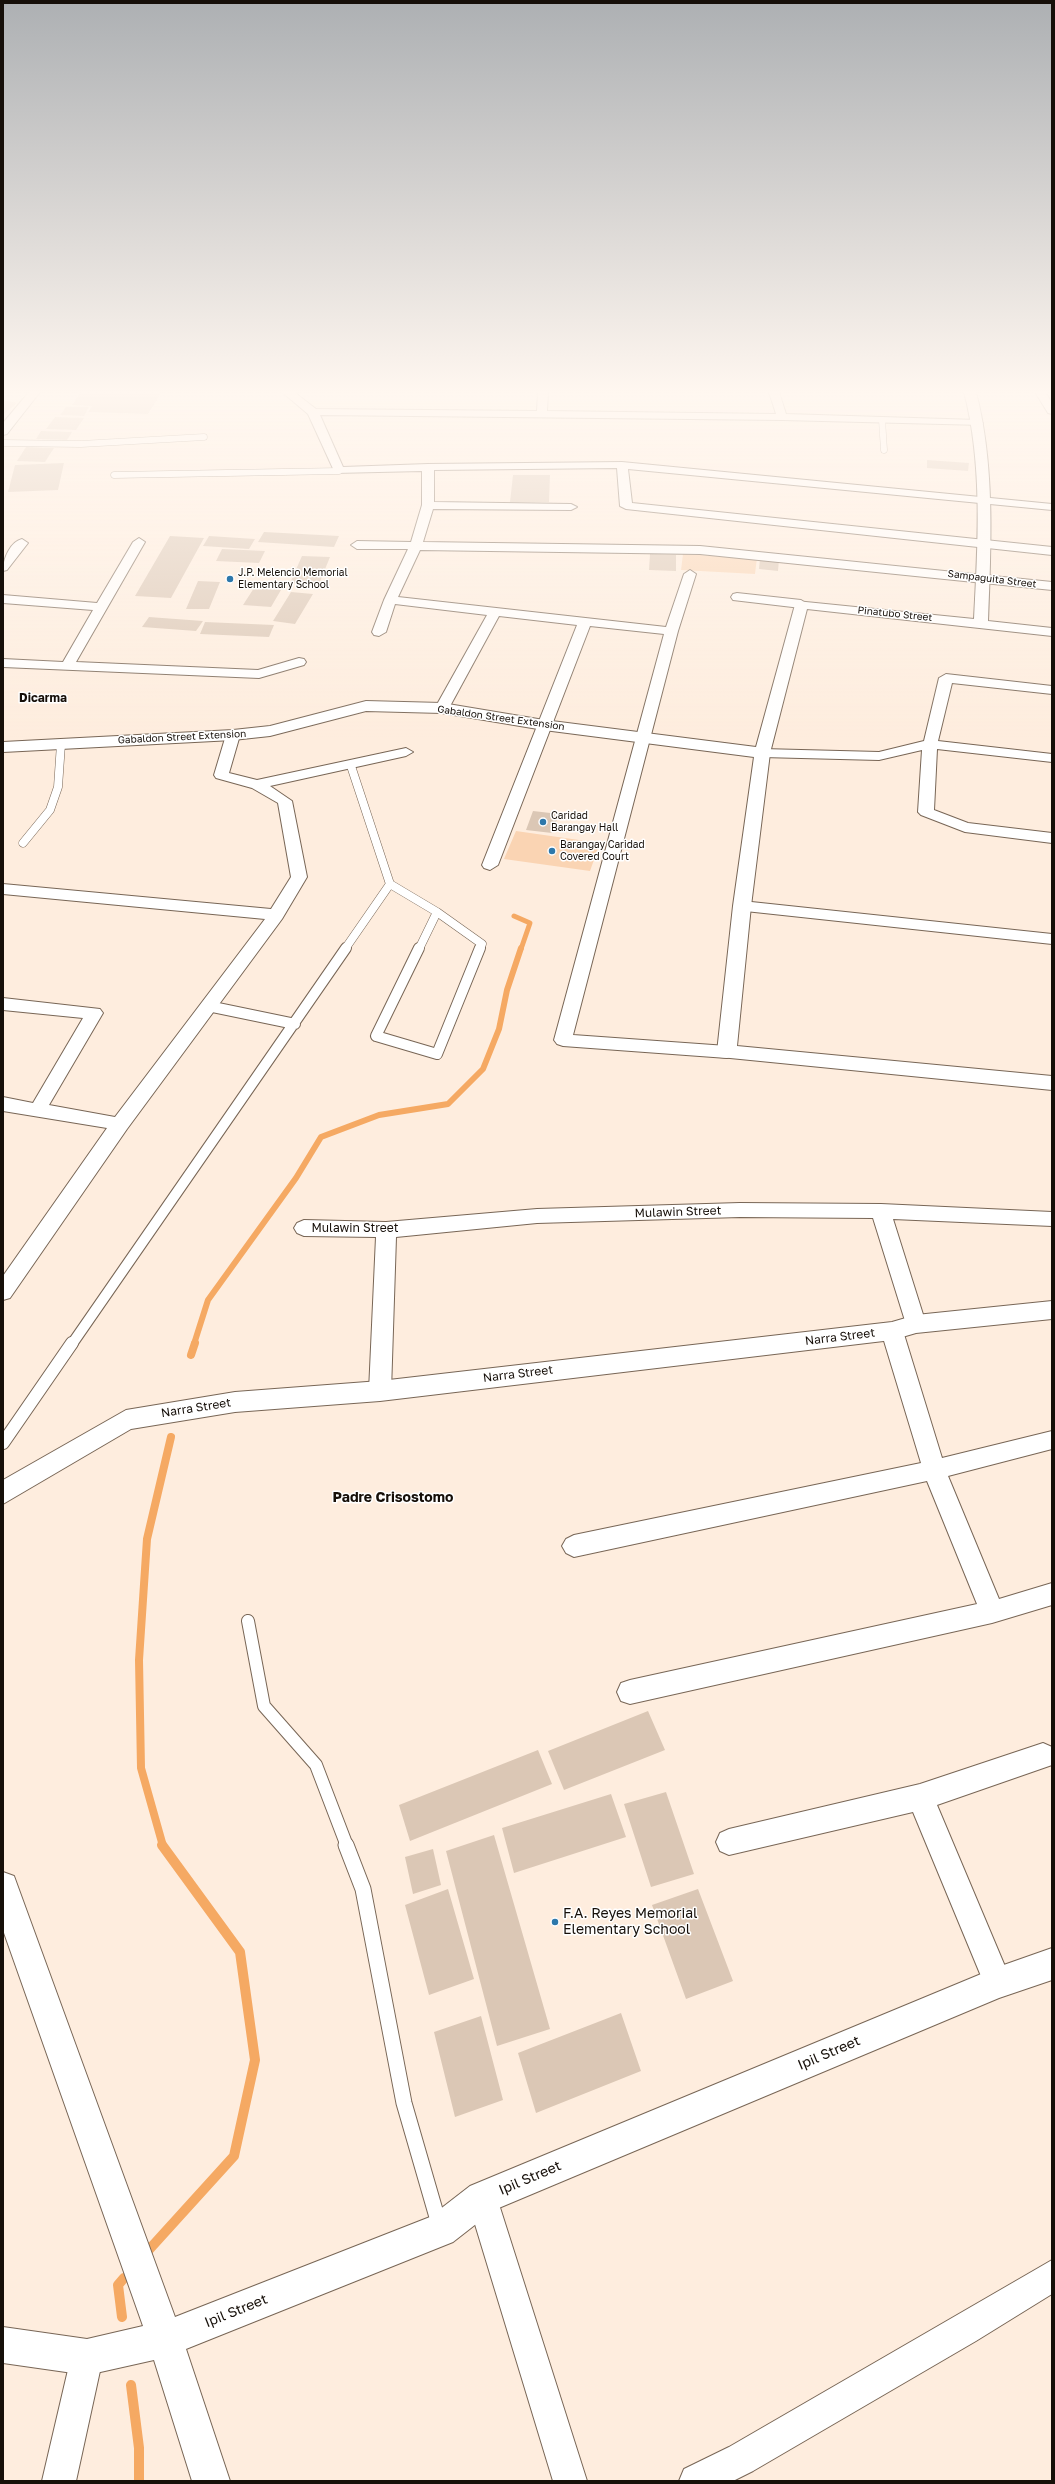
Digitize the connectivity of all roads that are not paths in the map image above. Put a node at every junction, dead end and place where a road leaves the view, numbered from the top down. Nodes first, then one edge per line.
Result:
1 (427, 508) edge
2 (645, 508) edge
3 (983, 508) edge
4 (139, 542) dead end
5 (22, 543) dead end
6 (985, 543) junction
7 (357, 545) dead end
8 (416, 545) junction
9 (1052, 551) edge
10 (3, 567) edge
11 (690, 574) dead end
12 (984, 578) junction
13 (1052, 586) edge
14 (737, 597) dead end
15 (3, 599) edge
16 (390, 600) junction
17 (801, 604) junction
18 (102, 608) junction
19 (495, 611) junction
20 (585, 621) junction
21 (981, 623) junction
22 (671, 631) junction
23 (378, 632) dead end
24 (1052, 632) edge
25 (299, 662) dead end
26 (3, 664) edge
27 (67, 666) junction
28 (1052, 690) edge
29 (442, 708) junction
30 (544, 725) junction
31 (233, 734) junction
32 (642, 736) junction
33 (61, 744) junction
34 (930, 744) junction
35 (3, 747) edge
36 (406, 752) dead end
37 (762, 753) junction
38 (1052, 758) edge
39 (351, 766) junction
40 (257, 785) junction
41 (1052, 838) edge
42 (23, 843) dead end
43 (490, 865) dead end
44 (390, 884) junction
45 (3, 889) edge
46 (742, 906) junction
47 (437, 912) junction
48 (276, 915) junction
49 (1052, 939) edge
50 (3, 1004) edge
51 (208, 1006) junction
52 (295, 1024) junction
53 (728, 1052) junction
54 (1052, 1083) edge
55 (3, 1104) edge
56 (38, 1109) junction
57 (120, 1124) junction
58 (881, 1211) junction
59 (1052, 1219) edge
60 (304, 1228) dead end
61 (386, 1230) junction
62 (3, 1292) edge
63 (1052, 1310) edge
64 (916, 1324) junction
65 (892, 1331) junction
66 (380, 1391) junction
67 (1052, 1440) edge
68 (3, 1443) edge
69 (934, 1470) junction
70 (4, 1487) edge
71 (574, 1546) dead end
72 (1052, 1594) edge
73 (992, 1612) junction
74 (248, 1621) dead end
75 (630, 1692) dead end
76 (1043, 1756) dead end
77 (920, 1797) junction
78 (729, 1842) dead end
79 (3, 1887) edge
80 (1052, 1964) edge
81 (998, 1983) junction
82 (482, 2198) junction
83 (441, 2230) junction
84 (1052, 2276) edge
85 (164, 2339) junction
86 (3, 2345) edge
87 (87, 2357) junction
88 (59, 2481) edge
89 (212, 2481) edge
90 (570, 2481) edge
91 (696, 2481) edge

1 - 8 street
2 - 6 street
3 - 6 street
4 - 18 street
5 - 10 street
6 - 9 street
6 - 12 street
7 - 8 street, Sampaguita Street
8 - 12 street, Sampaguita Street
8 - 16 street
11 - 22 street
12 - 13 street, Sampaguita Street
12 - 21 street
14 - 17 street, Pinatubo Street
15 - 18 street
16 - 19 street
16 - 23 street
17 - 21 street, Pinatubo Street
17 - 37 street
18 - 27 street
19 - 20 street
19 - 29 street
20 - 22 street
20 - 30 street
21 - 24 street, Pinatubo Street
22 - 32 street
25 - 27 street
26 - 27 street
28 - 34 street
29 - 30 street, Gabaldon Street Extension
29 - 31 street, Gabaldon Street Extension
30 - 32 street, Gabaldon Street Extension
30 - 43 street
31 - 33 street, Gabaldon Street Extension
31 - 40 street
32 - 37 street, Gabaldon Street Extension
32 - 53 street
33 - 35 street, Gabaldon Street Extension
33 - 42 lane
34 - 37 street
34 - 38 street
34 - 41 street
36 - 39 street
37 - 46 street
39 - 40 street
39 - 44 lane
40 - 48 street
44 - 47 lane
44 - 52 lane
45 - 48 street
46 - 49 street
46 - 53 street
47 - 47 lane
48 - 51 street
50 - 56 street
51 - 52 lane
51 - 57 street
52 - 68 lane
53 - 54 street
55 - 56 street
56 - 57 street
57 - 62 street
58 - 59 street, Mulawin Street
58 - 61 street, Mulawin Street
58 - 64 street
60 - 61 street, Mulawin Street
61 - 66 street
63 - 64 street, Narra Street
64 - 65 street, Narra Street
65 - 66 street, Narra Street
65 - 69 street
66 - 70 street, Narra Street
67 - 69 street
69 - 71 street
69 - 73 street
72 - 73 street
73 - 75 street
74 - 83 lane
76 - 77 street
77 - 78 street
77 - 81 street
79 - 85 street
80 - 81 street, Ipil Street
81 - 82 street, Ipil Street
82 - 83 street, Ipil Street
82 - 90 street
83 - 85 street, Ipil Street
84 - 91 street
85 - 87 street, Ipil Street
85 - 89 street
86 - 87 street, Ipil Street
87 - 88 street

